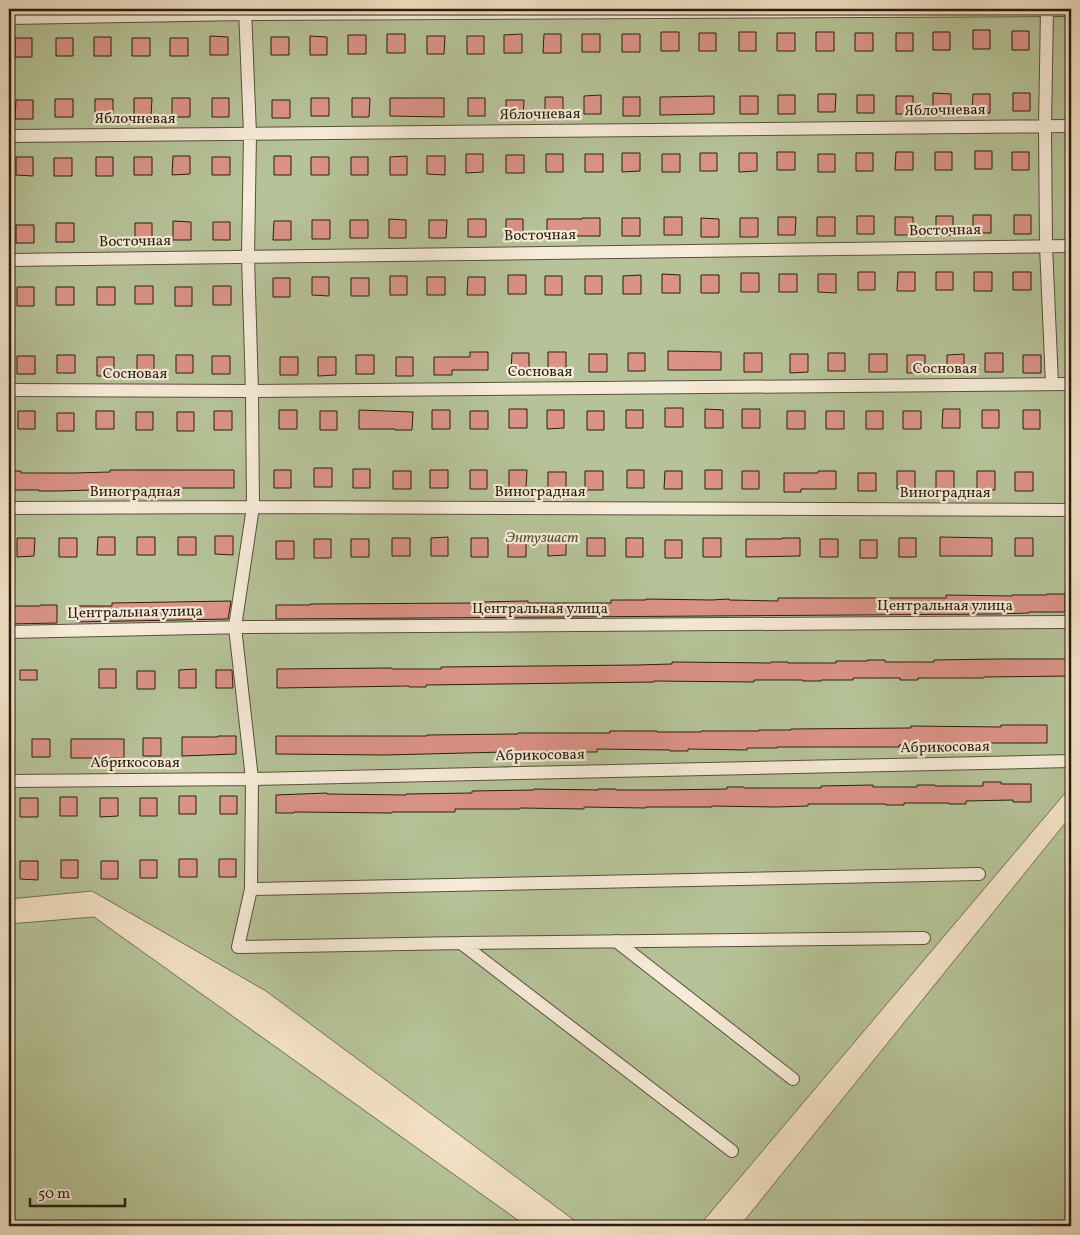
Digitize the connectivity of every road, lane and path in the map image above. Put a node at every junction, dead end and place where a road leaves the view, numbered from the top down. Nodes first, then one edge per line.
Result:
1 (1047, 10) edge
2 (1071, 10) edge
3 (245, 12) edge
4 (9, 18) edge
5 (1045, 126) junction
6 (1071, 126) edge
7 (250, 134) junction
8 (9, 136) edge
9 (1046, 246) junction
10 (1071, 246) edge
11 (248, 256) junction
12 (9, 260) edge
13 (1052, 384) junction
14 (1071, 384) edge
15 (9, 390) edge
16 (252, 391) junction
17 (9, 508) edge
18 (253, 508) junction
19 (1071, 510) edge
20 (1071, 622) edge
21 (235, 627) junction
22 (9, 632) edge
23 (1071, 762) edge
24 (252, 779) junction
25 (9, 781) edge
26 (979, 874) dead end
27 (251, 888) junction
28 (924, 938) dead end
29 (616, 942) junction
30 (461, 943) junction
31 (793, 1079) dead end
32 (732, 1151) dead end

1 - 2 street
1 - 3 street
1 - 5 street
3 - 4 street
3 - 7 street
5 - 6 street, Яблочневая
5 - 7 street, Яблочневая
5 - 9 street
7 - 8 street, Яблочневая
7 - 11 street
9 - 10 street, Восточная
9 - 11 street, Восточная
9 - 13 street
11 - 12 street, Восточная
11 - 16 street
13 - 14 street, Сосновая
13 - 16 street, Сосновая
15 - 16 street, Сосновая
16 - 18 street
17 - 18 street, Виноградная
18 - 19 street, Виноградная
18 - 21 street
20 - 21 street, Центральная улица
21 - 22 street, Центральная улица
21 - 24 street
23 - 24 street, Абрикосовая
24 - 25 street, Абрикосовая
24 - 27 street
26 - 27 street
27 - 30 street
28 - 29 street
29 - 30 street
29 - 31 street
30 - 32 street

